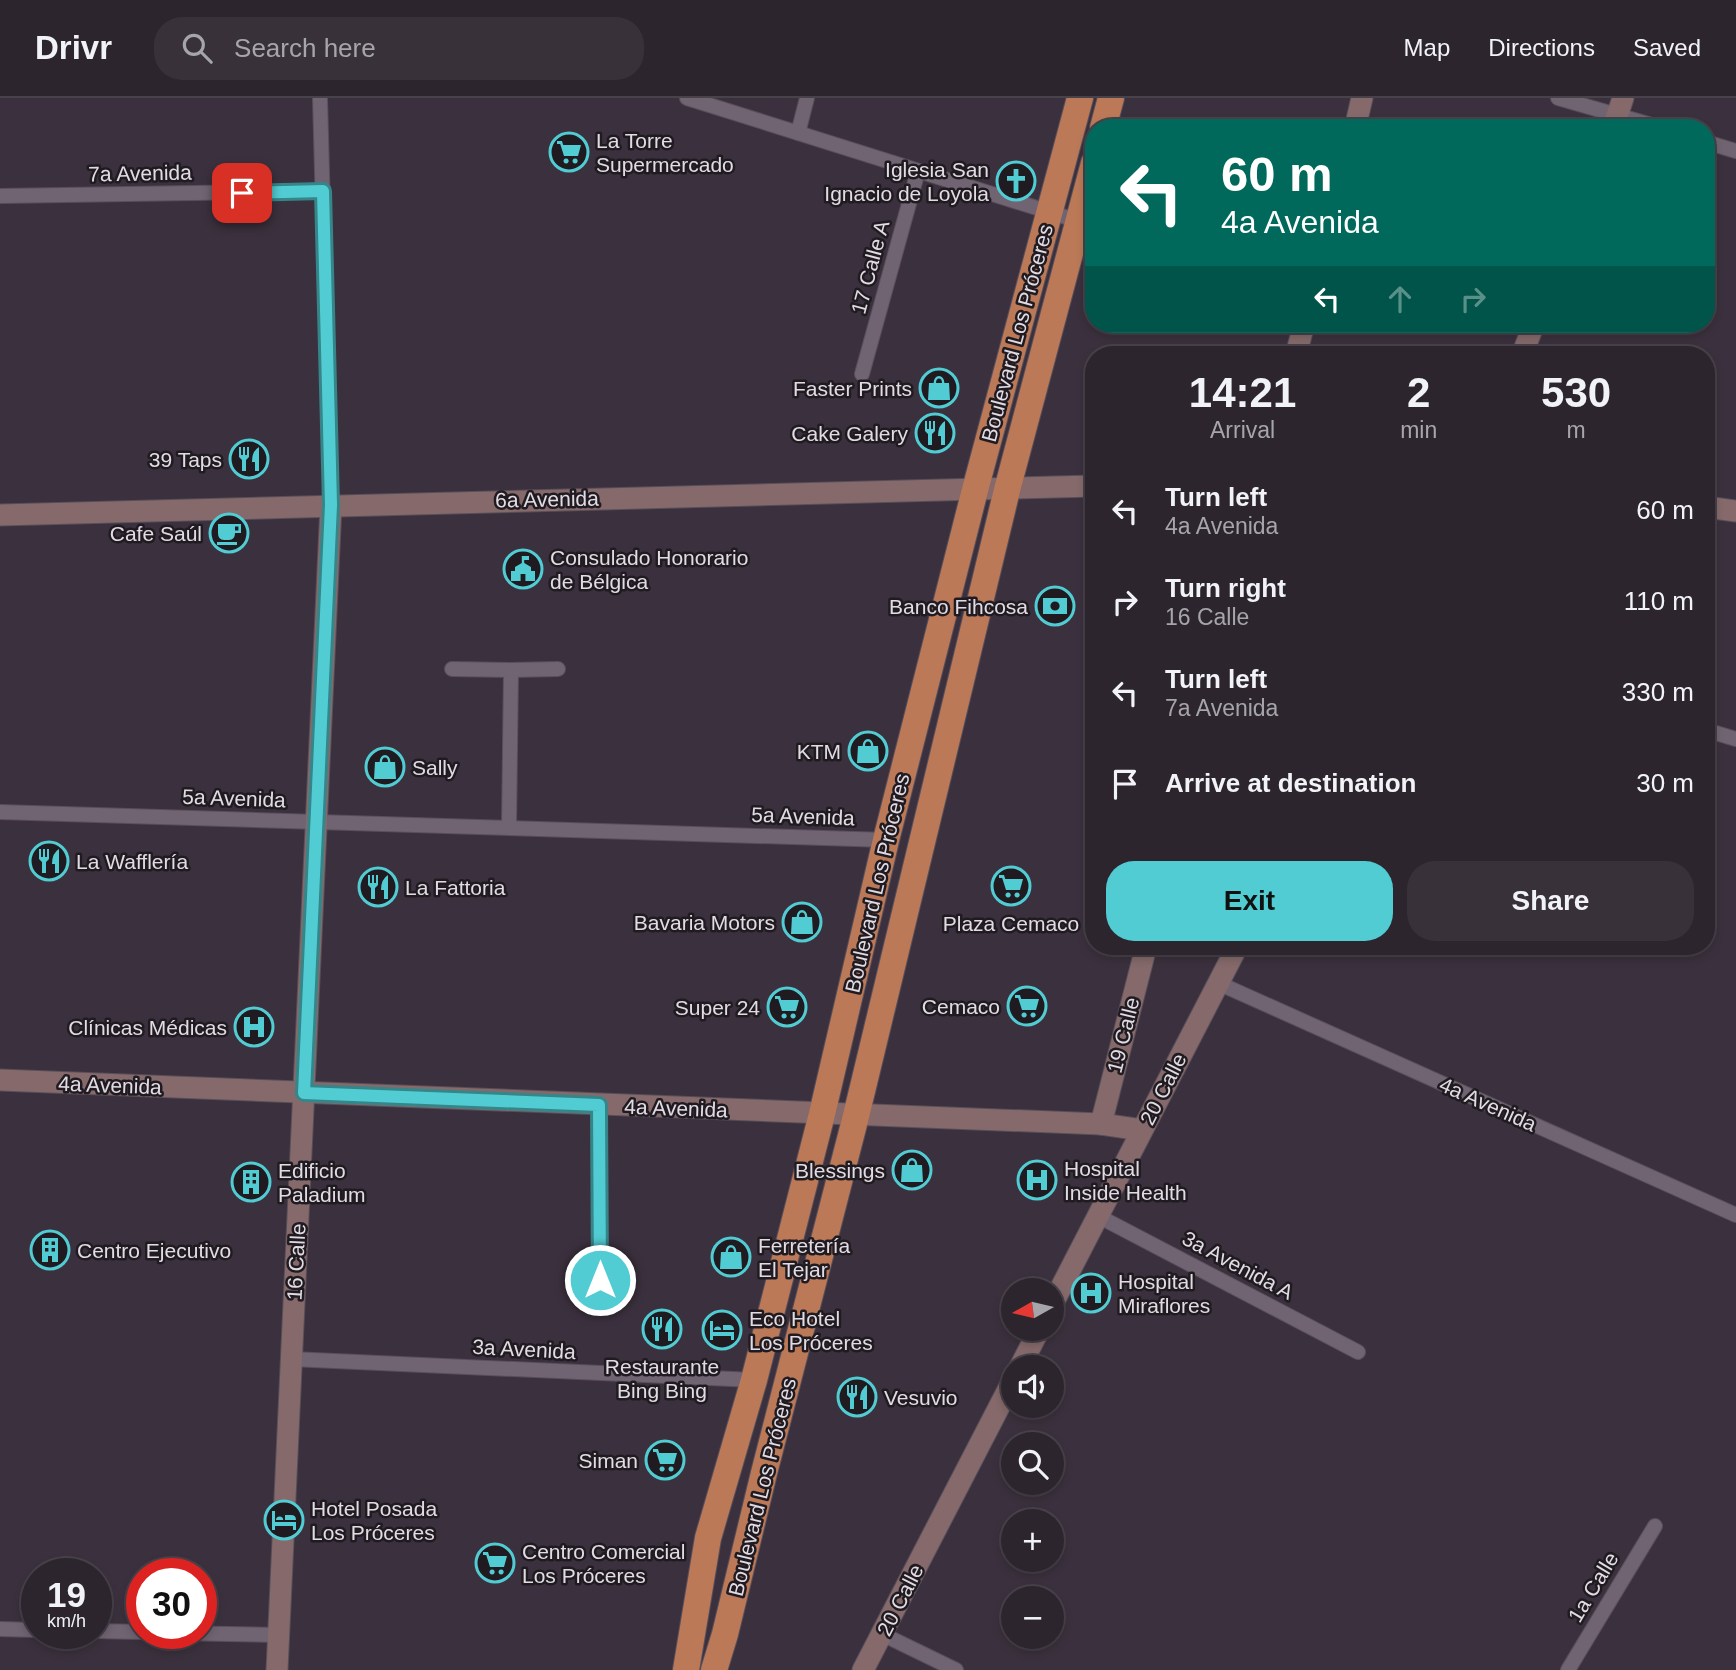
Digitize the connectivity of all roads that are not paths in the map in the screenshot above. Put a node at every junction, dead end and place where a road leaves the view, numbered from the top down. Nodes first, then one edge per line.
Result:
1 (320, 98) edge
2 (687, 98) edge
3 (807, 98) edge
4 (1080, 98) edge
5 (1111, 98) edge
6 (1362, 98) edge
7 (1558, 98) edge
8 (1618, 113) edge
9 (1105, 119) edge
10 (1356, 119) edge
11 (1636, 119) edge
12 (798, 133) junction
13 (1715, 145) edge
14 (1736, 151) edge
15 (918, 171) junction
16 (323, 191) junction
17 (0, 196) edge
18 (1049, 213) junction
19 (1085, 224) edge
20 (1085, 227) edge
21 (862, 374) dead end
22 (1085, 486) edge
23 (975, 490) junction
24 (1007, 490) junction
25 (331, 505) junction
26 (1715, 508) edge
27 (1736, 511) edge
28 (0, 515) edge
29 (452, 669) dead end
30 (558, 669) dead end
31 (511, 670) junction
32 (1715, 733) edge
33 (1736, 739) edge
34 (0, 812) edge
35 (316, 822) junction
36 (509, 828) junction
37 (886, 840) junction
38 (1144, 955) edge
39 (1233, 955) edge
40 (1218, 983) junction
41 (0, 1080) edge
42 (304, 1093) junction
43 (599, 1105) junction
44 (822, 1114) junction
45 (856, 1116) junction
46 (1101, 1124) junction
47 (1142, 1130) junction
48 (1736, 1214) edge
49 (1098, 1216) junction
50 (600, 1280) dead end
51 (1064, 1282) edge
52 (1358, 1352) dead end
53 (291, 1359) junction
54 (754, 1380) junction
55 (1001, 1403) edge
56 (1655, 1526) dead end
57 (708, 1538) junction
58 (0, 1629) edge
59 (21, 1630) edge
60 (217, 1634) edge
61 (725, 1634) junction
62 (882, 1634) junction
63 (279, 1635) junction
64 (277, 1670) edge
65 (667, 1670) edge
66 (686, 1670) edge
67 (714, 1670) edge
68 (729, 1670) edge
69 (863, 1670) edge
70 (956, 1670) edge
71 (1568, 1670) edge

1 - 16 street, 16 Calle
2 - 12 street
3 - 12 street
4 - 18 highway, Boulevard Los Próceres
5 - 9 highway
6 - 10 street
7 - 8 street
8 - 11 street
12 - 15 street
13 - 14 street
15 - 18 street
15 - 21 street, 17 Calle A
16 - 17 street, 7a Avenida
16 - 25 street, 16 Calle
18 - 19 street
18 - 23 highway, Boulevard Los Próceres
20 - 24 highway, Boulevard Los Próceres
22 - 24 street, 6a Avenida
23 - 24 street, 6a Avenida
23 - 25 street, 6a Avenida
23 - 37 highway, Boulevard Los Próceres
24 - 45 highway, Boulevard Los Próceres
25 - 28 street, 6a Avenida
25 - 35 street, 16 Calle
26 - 27 street
29 - 31 street
30 - 31 street
31 - 36 street
32 - 33 street
34 - 35 street, 5a Avenida
35 - 36 street, 5a Avenida
35 - 42 street, 16 Calle
36 - 37 street, 5a Avenida
37 - 44 highway, Boulevard Los Próceres
38 - 46 street, 19 Calle
39 - 40 street, 20 Calle
40 - 47 street, 20 Calle
40 - 48 street, 4a Avenida
41 - 42 street, 4a Avenida
42 - 43 street, 4a Avenida
42 - 53 street, 16 Calle
43 - 44 street, 4a Avenida
43 - 50 street
44 - 45 street, 4a Avenida
44 - 54 highway, Boulevard Los Próceres
45 - 46 street, 4a Avenida
45 - 61 highway, Boulevard Los Próceres
46 - 47 street, 4a Avenida
47 - 49 street, 20 Calle
49 - 51 street, 20 Calle
49 - 52 street, 3a Avenida A
53 - 54 street, 3a Avenida
53 - 63 street, 16 Calle
54 - 57 highway, Boulevard Los Próceres
55 - 62 street, 20 Calle
56 - 71 street, 1a Calle
57 - 65 highway
57 - 66 highway, Boulevard Los Próceres
58 - 59 street
60 - 63 street
61 - 67 highway, Boulevard Los Próceres
61 - 68 highway
62 - 69 street, 20 Calle
62 - 70 street
63 - 64 street, 16 Calle

